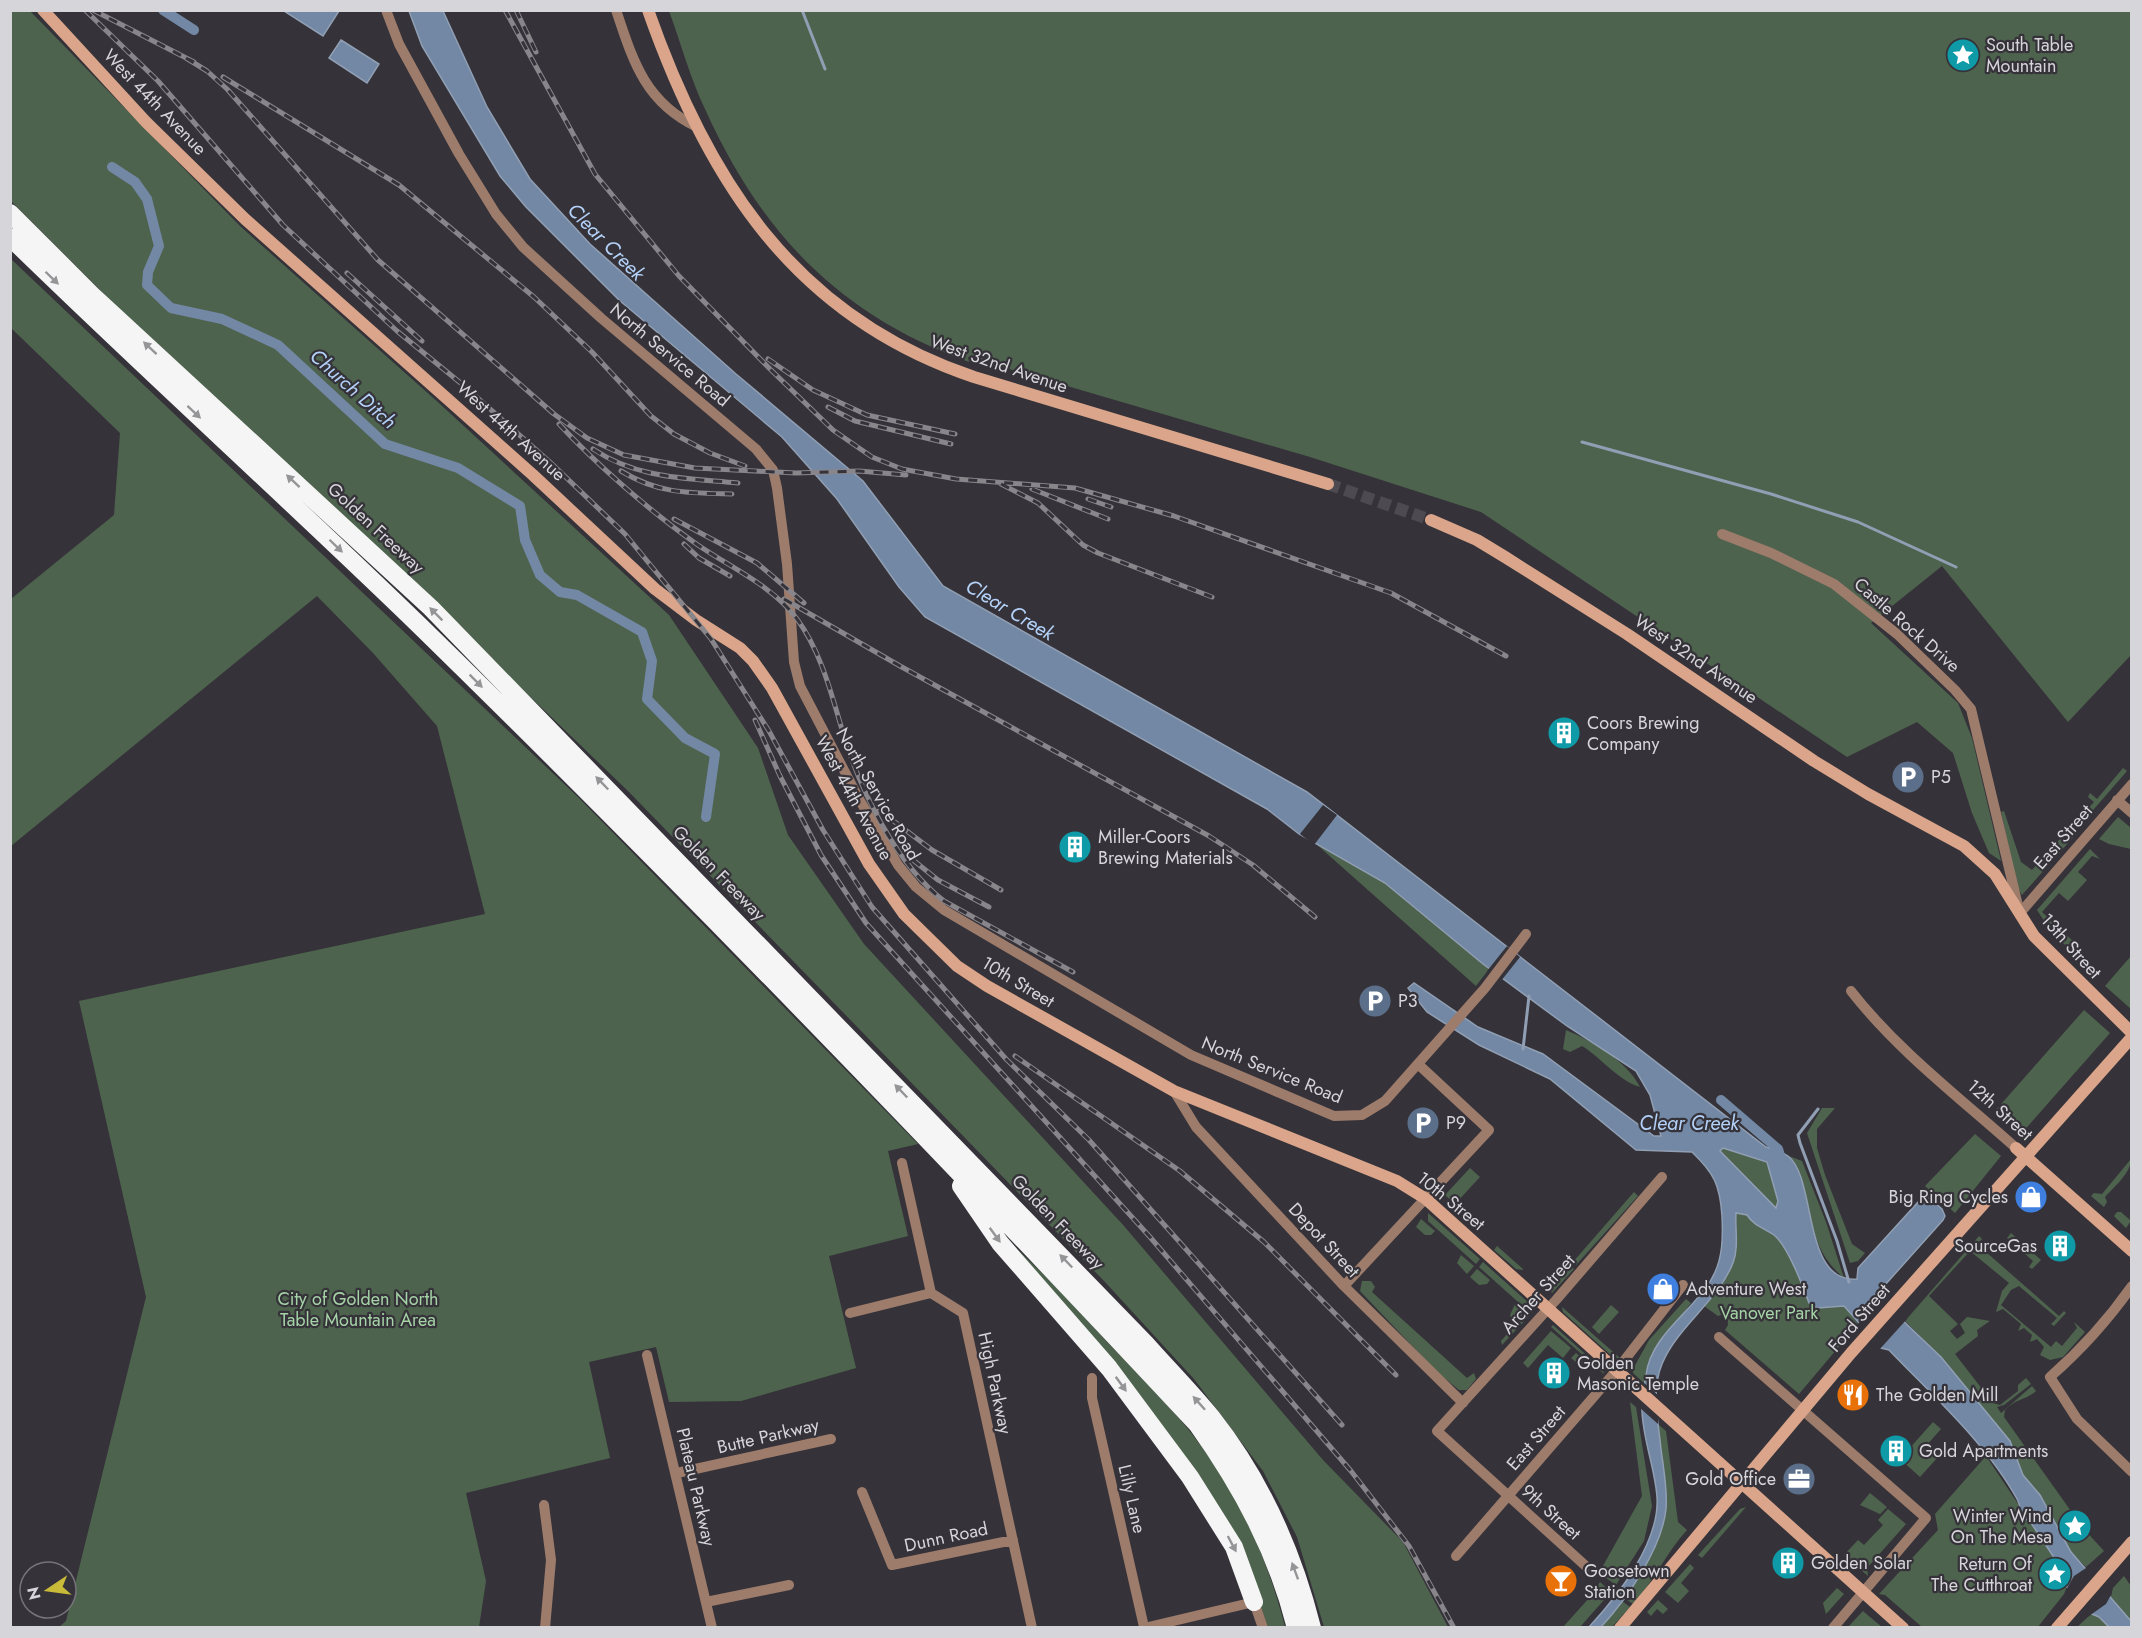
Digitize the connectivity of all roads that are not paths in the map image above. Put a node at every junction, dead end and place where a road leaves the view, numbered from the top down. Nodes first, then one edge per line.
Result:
1 (43, 10) edge
2 (386, 10) edge
3 (615, 10) edge
4 (648, 10) edge
5 (697, 127) junction
6 (10, 213) edge
7 (10, 237) edge
8 (1328, 484) tunnel mouth
9 (1431, 520) tunnel mouth
10 (1722, 534) dead end
11 (2132, 784) edge
12 (2117, 800) junction
13 (2132, 813) edge
14 (1939, 831) joint
15 (2020, 913) junction
16 (904, 914) joint
17 (1526, 934) dead end
18 (1851, 991) dead end
19 (2132, 1035) edge
20 (1419, 1065) junction
21 (1174, 1091) junction
22 (926, 1135) junction
23 (2016, 1148) joint
24 (2026, 1157) junction
25 (902, 1163) dead end
26 (1662, 1177) dead end
27 (1426, 1199) junction
28 (2132, 1251) edge
29 (1683, 1285) dead end
30 (1344, 1286) junction
31 (2132, 1286) edge
32 (931, 1293) junction
33 (1547, 1310) junction
34 (850, 1313) dead end
35 (1719, 1337) dead end
36 (647, 1355) dead end
37 (1616, 1371) junction
38 (1092, 1378) dead end
39 (1463, 1403) junction
40 (1802, 1410) junction
41 (1437, 1431) joint
42 (831, 1439) dead end
43 (2132, 1472) edge
44 (677, 1473) junction
45 (1741, 1484) junction
46 (862, 1492) dead end
47 (1507, 1495) junction
48 (544, 1506) dead end
49 (1013, 1540) junction
50 (2132, 1542) edge
51 (1456, 1556) dead end
52 (1589, 1569) dead end
53 (789, 1585) dead end
54 (1863, 1593) junction
55 (706, 1602) junction
56 (1254, 1602) junction
57 (545, 1628) edge
58 (711, 1628) edge
59 (1032, 1628) edge
60 (1144, 1628) edge
61 (1263, 1628) edge
62 (1296, 1628) edge
63 (1311, 1628) edge
64 (1620, 1628) edge
65 (1833, 1628) edge
66 (1903, 1628) edge
67 (2057, 1628) edge

1 - 16 street, West 44th Avenue
2 - 20 street, North Service Road
3 - 5 street
4 - 5 street, West 32nd Avenue
5 - 8 street, West 32nd Avenue
63 -> 6 highway, Golden Freeway
7 -> 22 highway, Golden Freeway
9 - 14 street, West 32nd Avenue
10 - 15 street, Castle Rock Drive
11 - 12 street, East Street
12 - 13 street
12 - 15 street, East Street
14 - 15 street, 13th Street
15 - 19 street, 13th Street
16 - 21 street, 10th Street
17 - 20 street, North Service Road
18 - 23 street, 12th Street
19 - 24 street, Ford Street
20 - 27 street
21 - 27 street, 10th Street
21 - 30 street, Depot Street
22 -> 56 highway
22 - 62 highway, Golden Freeway
23 - 24 street, 12th Street
24 - 28 street, 12th Street
24 - 40 street, Ford Street
25 - 32 street
26 - 33 street, Archer Street
27 - 30 street
27 - 33 street, 10th Street
29 - 37 street, East Street
30 - 39 street, Depot Street
31 - 43 street
32 - 34 street
32 - 49 street, High Parkway
33 - 37 street, 10th Street
33 - 39 street, Archer Street
35 - 40 street
36 - 44 street, Plateau Parkway
37 - 45 street, 10th Street
37 - 47 street, East Street
38 - 60 street, Lilly Lane
39 - 41 street, Archer Street
40 - 45 street, Ford Street
40 - 54 street
41 - 47 street, 9th Street
42 - 44 street, Butte Parkway
44 - 55 street, Plateau Parkway
45 - 54 street, 10th Street
45 - 64 street, Ford Street
46 - 49 street, Dunn Road
47 - 51 street, East Street
47 - 52 street, 9th Street
48 - 57 street
49 - 59 street, High Parkway
50 - 67 street
53 - 55 street
54 - 65 street
54 - 66 street, 10th Street
55 - 58 street, Plateau Parkway
56 - 60 street
56 - 61 street

